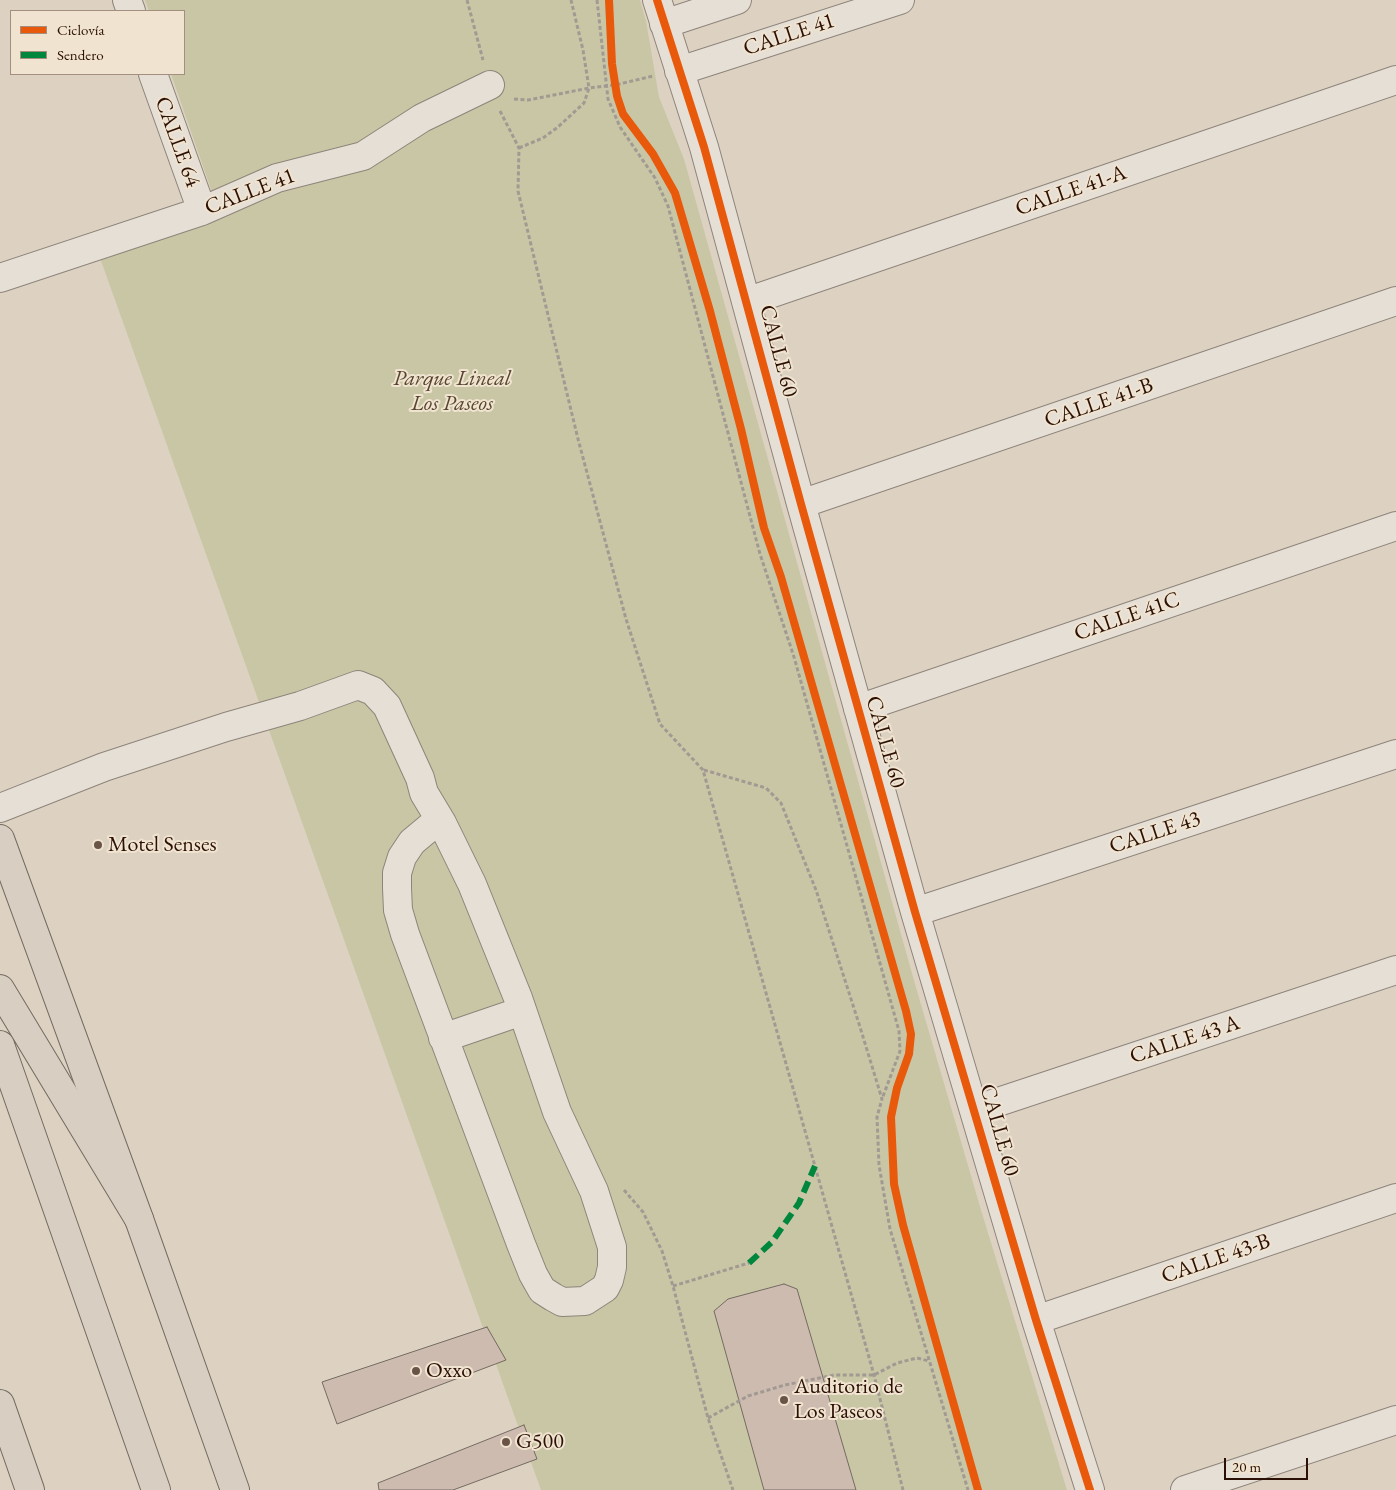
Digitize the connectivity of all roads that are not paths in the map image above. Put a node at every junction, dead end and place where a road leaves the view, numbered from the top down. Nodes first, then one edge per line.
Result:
1 (737, 0) edge
2 (900, 0) edge
3 (661, 12) edge
4 (679, 70) junction
5 (153, 75) edge
6 (1396, 80) edge
7 (492, 91) road end
8 (202, 211) junction
9 (0, 278) edge
10 (1396, 301) edge
11 (746, 302) junction
12 (801, 504) junction
13 (1396, 526) edge
14 (858, 709) junction
15 (1396, 754) edge
16 (0, 808) edge
17 (442, 823) junction
18 (0, 839) edge
19 (915, 912) junction
20 (1396, 970) edge
21 (0, 989) edge
22 (522, 1011) junction
23 (443, 1038) junction
24 (0, 1045) edge
25 (974, 1110) junction
26 (1396, 1198) edge
27 (139, 1219) junction
28 (1036, 1320) junction
29 (0, 1404) edge
30 (1396, 1420) edge
31 (30, 1490) edge
32 (156, 1490) edge
33 (235, 1490) edge
34 (1090, 1490) edge
35 (1185, 1490) edge

1 - 3 street
2 - 4 street, CALLE 41
3 - 4 street, CALLE 60
4 - 11 street, CALLE 60
5 - 8 street, CALLE 64
6 - 11 street, CALLE 41-A
7 - 8 street, CALLE 41
8 - 9 street, CALLE 41
10 - 12 street, CALLE 41-B
11 - 12 street, CALLE 60
12 - 14 street, CALLE 60
13 - 14 street, CALLE 41C
14 - 19 street, CALLE 60
15 - 19 street, CALLE 43
16 - 17 street
17 - 22 street
17 - 23 street
18 - 27 main road
19 - 25 street, CALLE 60
20 - 25 street, CALLE 43 A
21 - 27 main road
22 - 23 street
22 - 23 street
24 - 32 main road
25 - 28 street, CALLE 60
26 - 28 street, CALLE 43-B
27 - 33 main road
28 - 34 street, CALLE 60
29 - 31 main road
30 - 35 street

